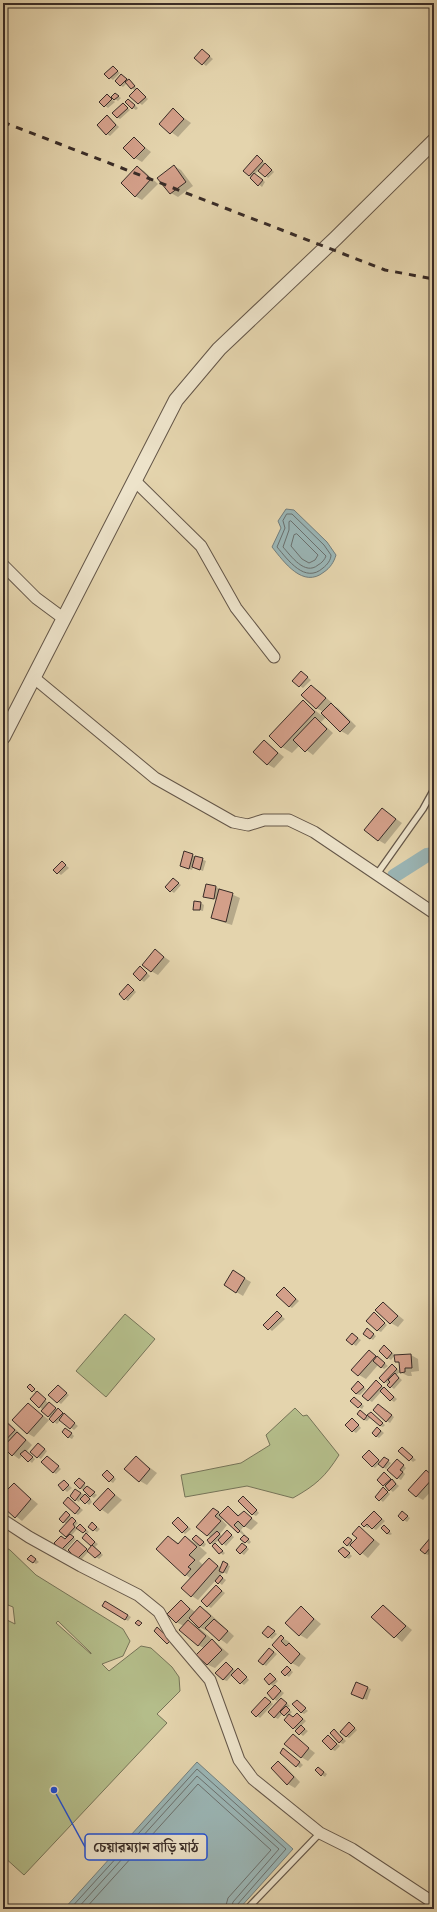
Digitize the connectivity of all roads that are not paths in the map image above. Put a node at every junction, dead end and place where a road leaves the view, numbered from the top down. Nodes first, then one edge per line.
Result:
1 (434, 141) edge
2 (134, 480) junction
3 (3, 564) edge
4 (63, 618) junction
5 (274, 656) dead end
6 (33, 677) junction
7 (3, 737) edge
8 (434, 789) edge
9 (377, 874) junction
10 (434, 913) edge
11 (3, 1520) edge
12 (320, 1833) junction
13 (434, 1903) edge
14 (247, 1909) edge

1 - 2 street
2 - 4 street
2 - 5 street
3 - 4 street
4 - 6 street
6 - 7 street
6 - 9 street
8 - 9 lane
9 - 10 street
11 - 12 street
12 - 13 street
12 - 14 lane

